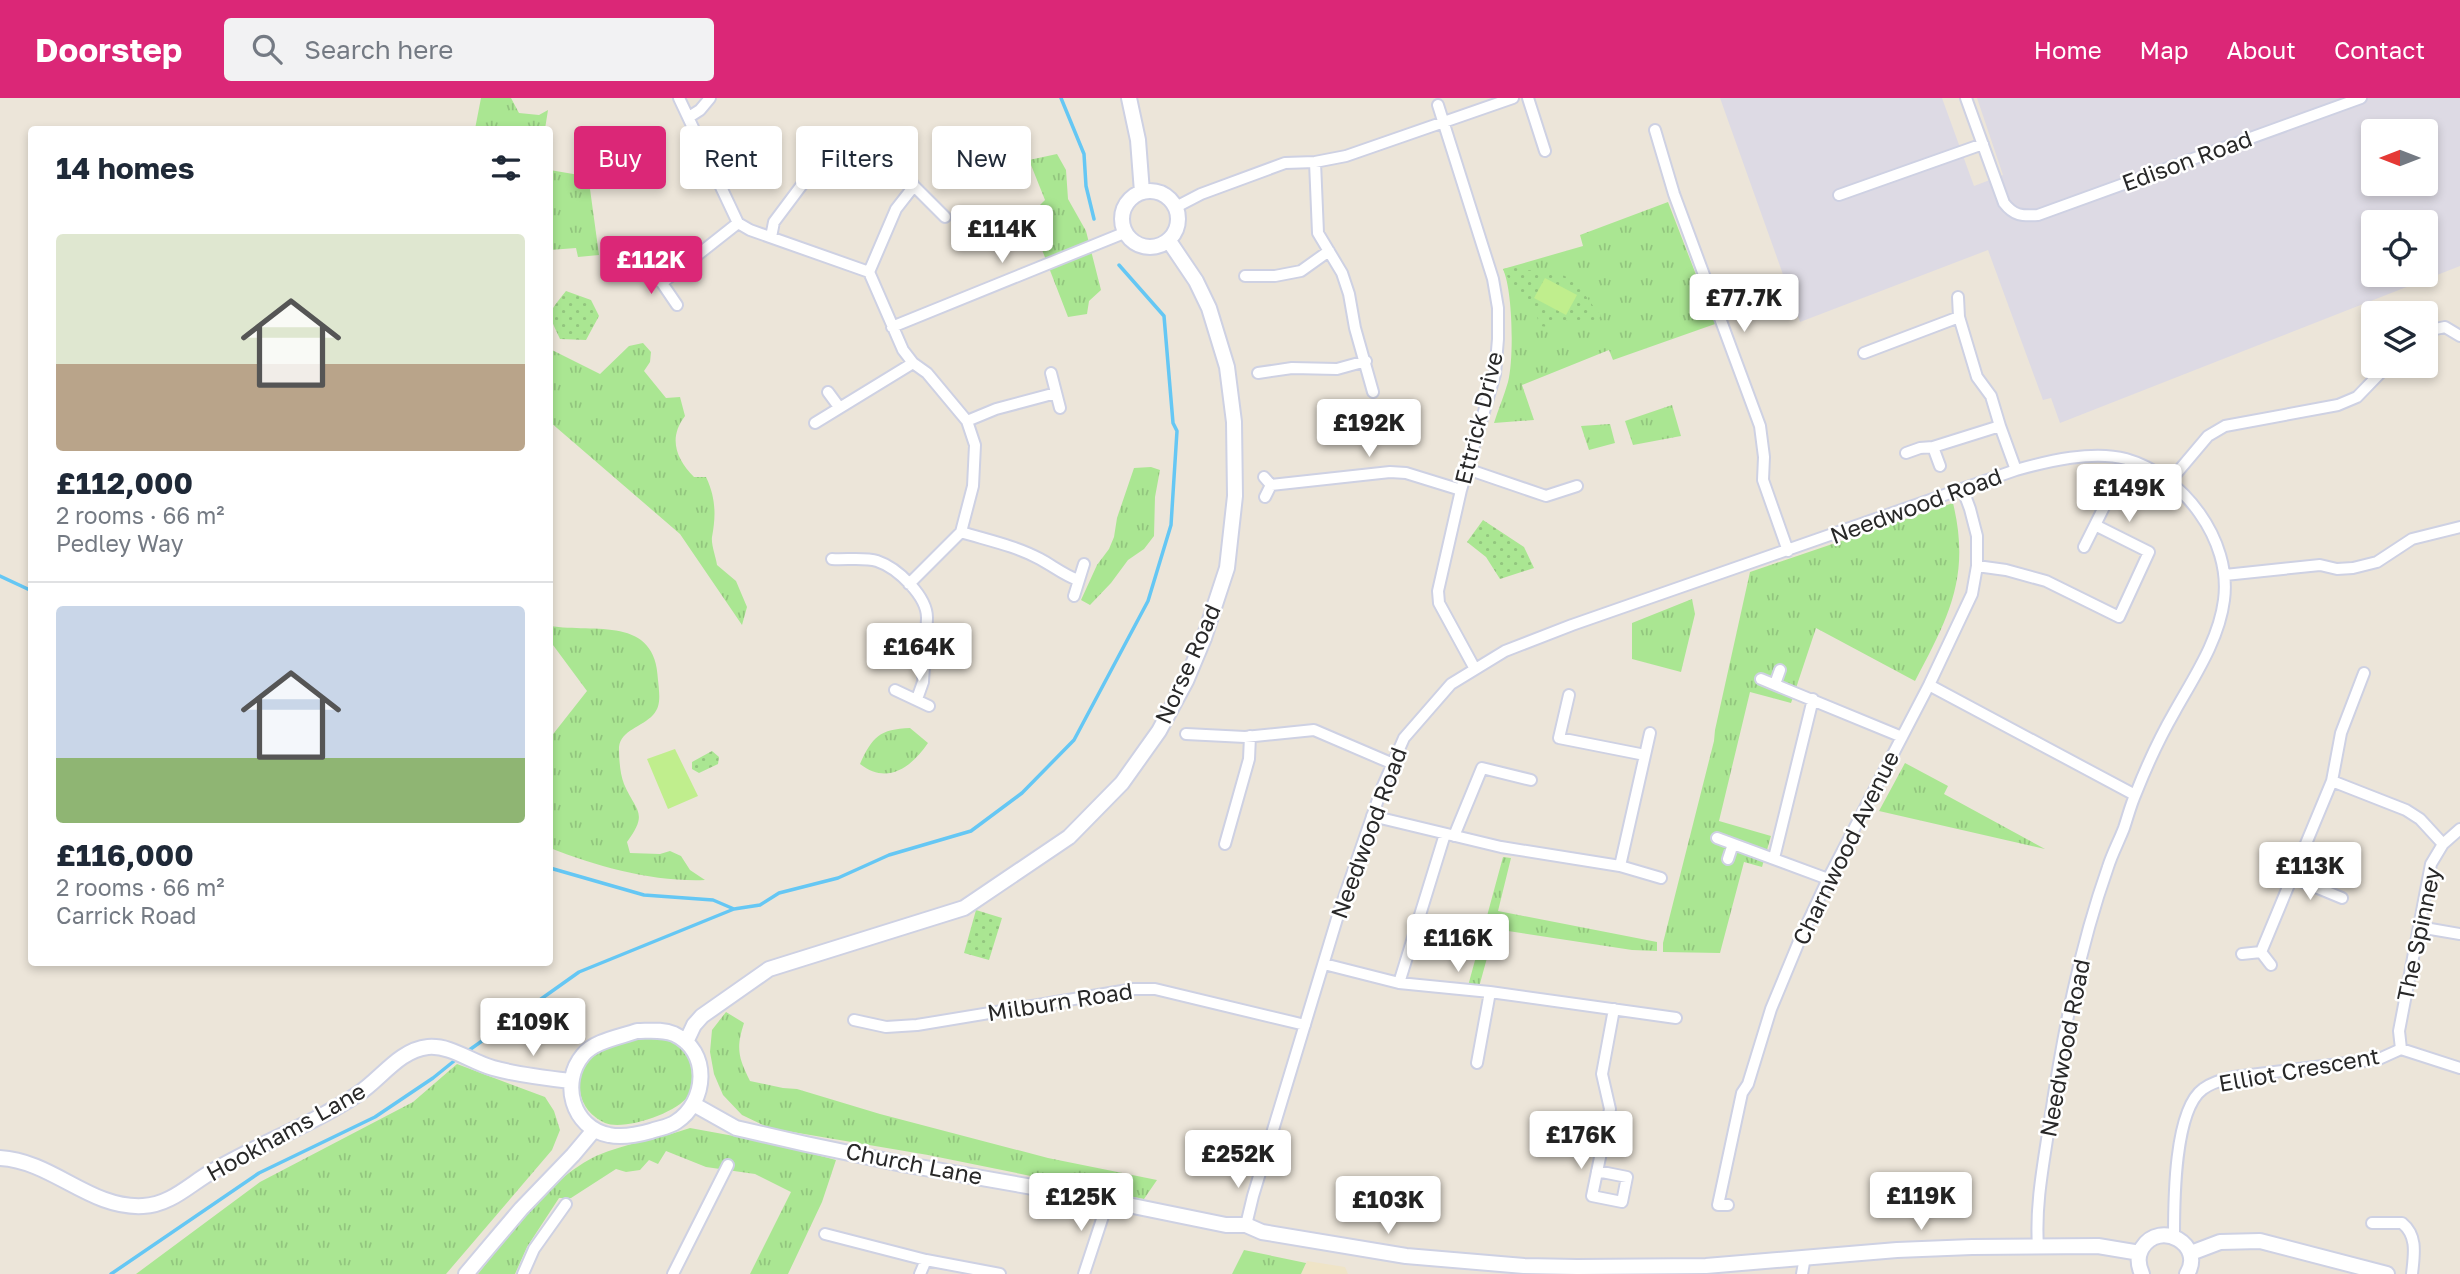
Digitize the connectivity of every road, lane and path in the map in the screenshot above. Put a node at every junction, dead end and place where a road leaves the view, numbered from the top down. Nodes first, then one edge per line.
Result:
1 (679, 98) edge
2 (710, 98) edge
3 (1129, 98) edge
4 (1511, 98) edge
5 (1528, 98) edge
6 (1966, 98) edge
7 (2361, 98) edge
8 (1438, 106) dead end
9 (689, 117) junction
10 (1442, 121) junction
11 (1655, 130) dead end
12 (1983, 144) junction
13 (1545, 151) dead end
14 (1315, 162) junction
15 (799, 189) edge
16 (912, 189) edge
17 (917, 189) edge
18 (1142, 192) junction
19 (1839, 195) dead end
20 (1176, 207) junction
21 (945, 217) dead end
22 (738, 223) junction
23 (1124, 233) junction
24 (771, 237) junction
25 (1169, 241) junction
26 (1329, 251) junction
27 (646, 269) dead end
28 (869, 272) junction
29 (1245, 276) dead end
30 (662, 283) junction
31 (1958, 297) dead end
32 (677, 304) dead end
33 (1959, 317) junction
34 (892, 327) junction
35 (2438, 328) edge
36 (2460, 336) edge
37 (1864, 353) dead end
38 (1366, 361) junction
39 (912, 363) junction
40 (1275, 371) junction
41 (1051, 373) dead end
42 (1258, 373) dead end
43 (2375, 378) edge
44 (1277, 384) dead end
45 (1373, 391) dead end
46 (828, 392) dead end
47 (1056, 393) junction
48 (839, 407) junction
49 (1060, 408) dead end
50 (967, 421) junction
51 (815, 422) dead end
52 (2000, 426) junction
53 (1933, 447) junction
54 (1906, 453) dead end
55 (1940, 466) dead end
56 (1467, 469) junction
57 (2016, 470) junction
58 (2170, 481) junction
59 (1577, 486) dead end
60 (1461, 490) junction
61 (1963, 490) junction
62 (1265, 497) dead end
63 (2106, 503) dead end
64 (2095, 525) junction
65 (2460, 527) edge
66 (961, 532) junction
67 (2084, 547) dead end
68 (1788, 551) junction
69 (832, 559) dead end
70 (1084, 564) dead end
71 (1977, 566) junction
72 (2224, 575) junction
73 (1078, 580) junction
74 (909, 584) junction
75 (1074, 596) dead end
76 (1475, 669) junction
77 (1780, 670) dead end
78 (2364, 673) dead end
79 (1761, 679) dead end
80 (1775, 684) junction
81 (1929, 685) junction
82 (895, 690) dead end
83 (1569, 695) dead end
84 (917, 699) junction
85 (1813, 699) junction
86 (929, 706) dead end
87 (1650, 733) dead end
88 (1186, 734) dead end
89 (1250, 736) junction
90 (1902, 737) junction
91 (1645, 755) junction
92 (1391, 763) junction
93 (1531, 780) dead end
94 (2332, 781) junction
95 (2135, 795) junction
96 (1372, 816) junction
97 (2460, 829) edge
98 (1450, 835) junction
99 (1717, 838) dead end
100 (1225, 844) dead end
101 (1733, 844) junction
102 (2443, 844) junction
103 (1774, 858) junction
104 (1728, 859) dead end
105 (1620, 866) junction
106 (2291, 877) junction
107 (1661, 878) dead end
108 (1828, 879) junction
109 (2342, 898) dead end
110 (2418, 927) junction
111 (2460, 934) edge
112 (2260, 952) junction
113 (2242, 954) dead end
114 (1324, 964) junction
115 (2271, 965) dead end
116 (1399, 983) junction
117 (1490, 992) junction
118 (1614, 1009) junction
119 (1676, 1018) dead end
120 (854, 1020) dead end
121 (1304, 1025) junction
122 (686, 1042) junction
123 (2401, 1049) junction
124 (1477, 1063) dead end
125 (2460, 1068) edge
126 (571, 1081) junction
127 (695, 1105) junction
128 (594, 1130) junction
129 (0, 1158) edge
130 (728, 1165) dead end
131 (1597, 1171) dead end
132 (1108, 1201) junction
133 (566, 1203) dead end
134 (1728, 1205) dead end
135 (2372, 1223) dead end
136 (1246, 1225) junction
137 (825, 1234) dead end
138 (2174, 1236) junction
139 (2038, 1246) junction
140 (2140, 1253) junction
141 (2191, 1253) junction
142 (1805, 1257) junction
143 (926, 1260) junction
144 (466, 1274) edge
145 (523, 1274) edge
146 (673, 1274) edge
147 (920, 1274) edge
148 (1000, 1274) edge
149 (1084, 1274) edge
150 (1802, 1274) edge
151 (2143, 1274) edge
152 (2187, 1274) edge
153 (2387, 1274) edge
154 (2412, 1274) edge

1 - 9 street
2 - 9 street
3 - 18 street
4 - 10 street
5 - 13 street
6 - 12 street
7 - 12 street, Edison Road
8 - 10 street, Ettrick Drive
9 - 22 street
10 - 14 street
10 - 56 street, Ettrick Drive
11 - 68 street
12 - 19 street
14 - 20 street
14 - 26 street
15 - 24 street
16 - 28 street
17 - 21 street
18 - 20 street
18 - 23 street
20 - 25 street
22 - 24 street
22 - 30 street
23 - 25 street
23 - 34 street
24 - 28 street
25 - 122 street, Norse Road
26 - 29 street
26 - 38 street
27 - 30 street
28 - 34 street
30 - 32 street
31 - 33 street
33 - 37 street
33 - 52 street
34 - 39 street
35 - 36 street
38 - 40 street
38 - 45 street
39 - 48 street
39 - 50 street
40 - 42 street
40 - 44 street
41 - 47 street
43 - 58 street
46 - 48 street
47 - 49 street
47 - 50 street
48 - 51 street
50 - 66 street
52 - 53 street
52 - 57 street
53 - 54 street
53 - 55 street
56 - 59 street
56 - 60 street, Ettrick Drive
57 - 58 street, Needwood Road
57 - 61 street, Needwood Road
58 - 72 street, Needwood Road
60 - 62 street
60 - 76 street, Ettrick Drive
61 - 68 street, Needwood Road
61 - 71 street, Charnwood Avenue
63 - 64 street
64 - 67 street
64 - 71 street
65 - 72 street
66 - 73 street
66 - 74 street
68 - 76 street, Needwood Road
69 - 74 street
70 - 73 street
71 - 81 street, Charnwood Avenue
72 - 95 street, Needwood Road
73 - 75 street
74 - 84 street
76 - 92 street, Needwood Road
77 - 80 street
78 - 94 street
79 - 80 street
80 - 85 street
81 - 90 street, Charnwood Avenue
81 - 95 street
82 - 84 street
83 - 91 street
84 - 86 street
85 - 90 street
85 - 103 street
87 - 91 street
88 - 89 street
89 - 92 street
89 - 100 street
90 - 108 street, Charnwood Avenue
91 - 105 street
92 - 96 street, Needwood Road
93 - 98 street
94 - 102 street
94 - 106 street
95 - 139 street, Needwood Road
96 - 98 street
96 - 114 street, Needwood Road
97 - 102 street, The Spinney
98 - 105 street
98 - 116 street
99 - 101 street
101 - 103 street
101 - 104 street
102 - 110 street, The Spinney
103 - 108 street
105 - 107 street
106 - 109 street
106 - 112 street
108 - 134 street, Charnwood Avenue
110 - 111 street
110 - 123 street, The Spinney
112 - 113 street
112 - 115 street
114 - 116 street
114 - 121 street, Needwood Road
116 - 117 street
117 - 118 street
117 - 124 street
118 - 119 street
118 - 131 street
120 - 121 street, Milburn Road
121 - 136 street, Needwood Road
122 - 126 street
122 - 127 street
123 - 125 street, Elliot Crescent
123 - 138 street, Elliot Crescent
126 - 128 street
126 - 129 street, Hookhams Lane
127 - 128 street
127 - 132 street, Church Lane
128 - 144 street
130 - 146 street
132 - 136 street, Church Lane
132 - 149 street
133 - 145 street
135 - 154 street
136 - 142 street, Church Lane
137 - 143 street
138 - 140 street
138 - 141 street
139 - 140 street, Church Lane
139 - 142 street, Church Lane
140 - 151 street
141 - 152 street
141 - 153 street
142 - 150 street
143 - 147 street
143 - 148 street

